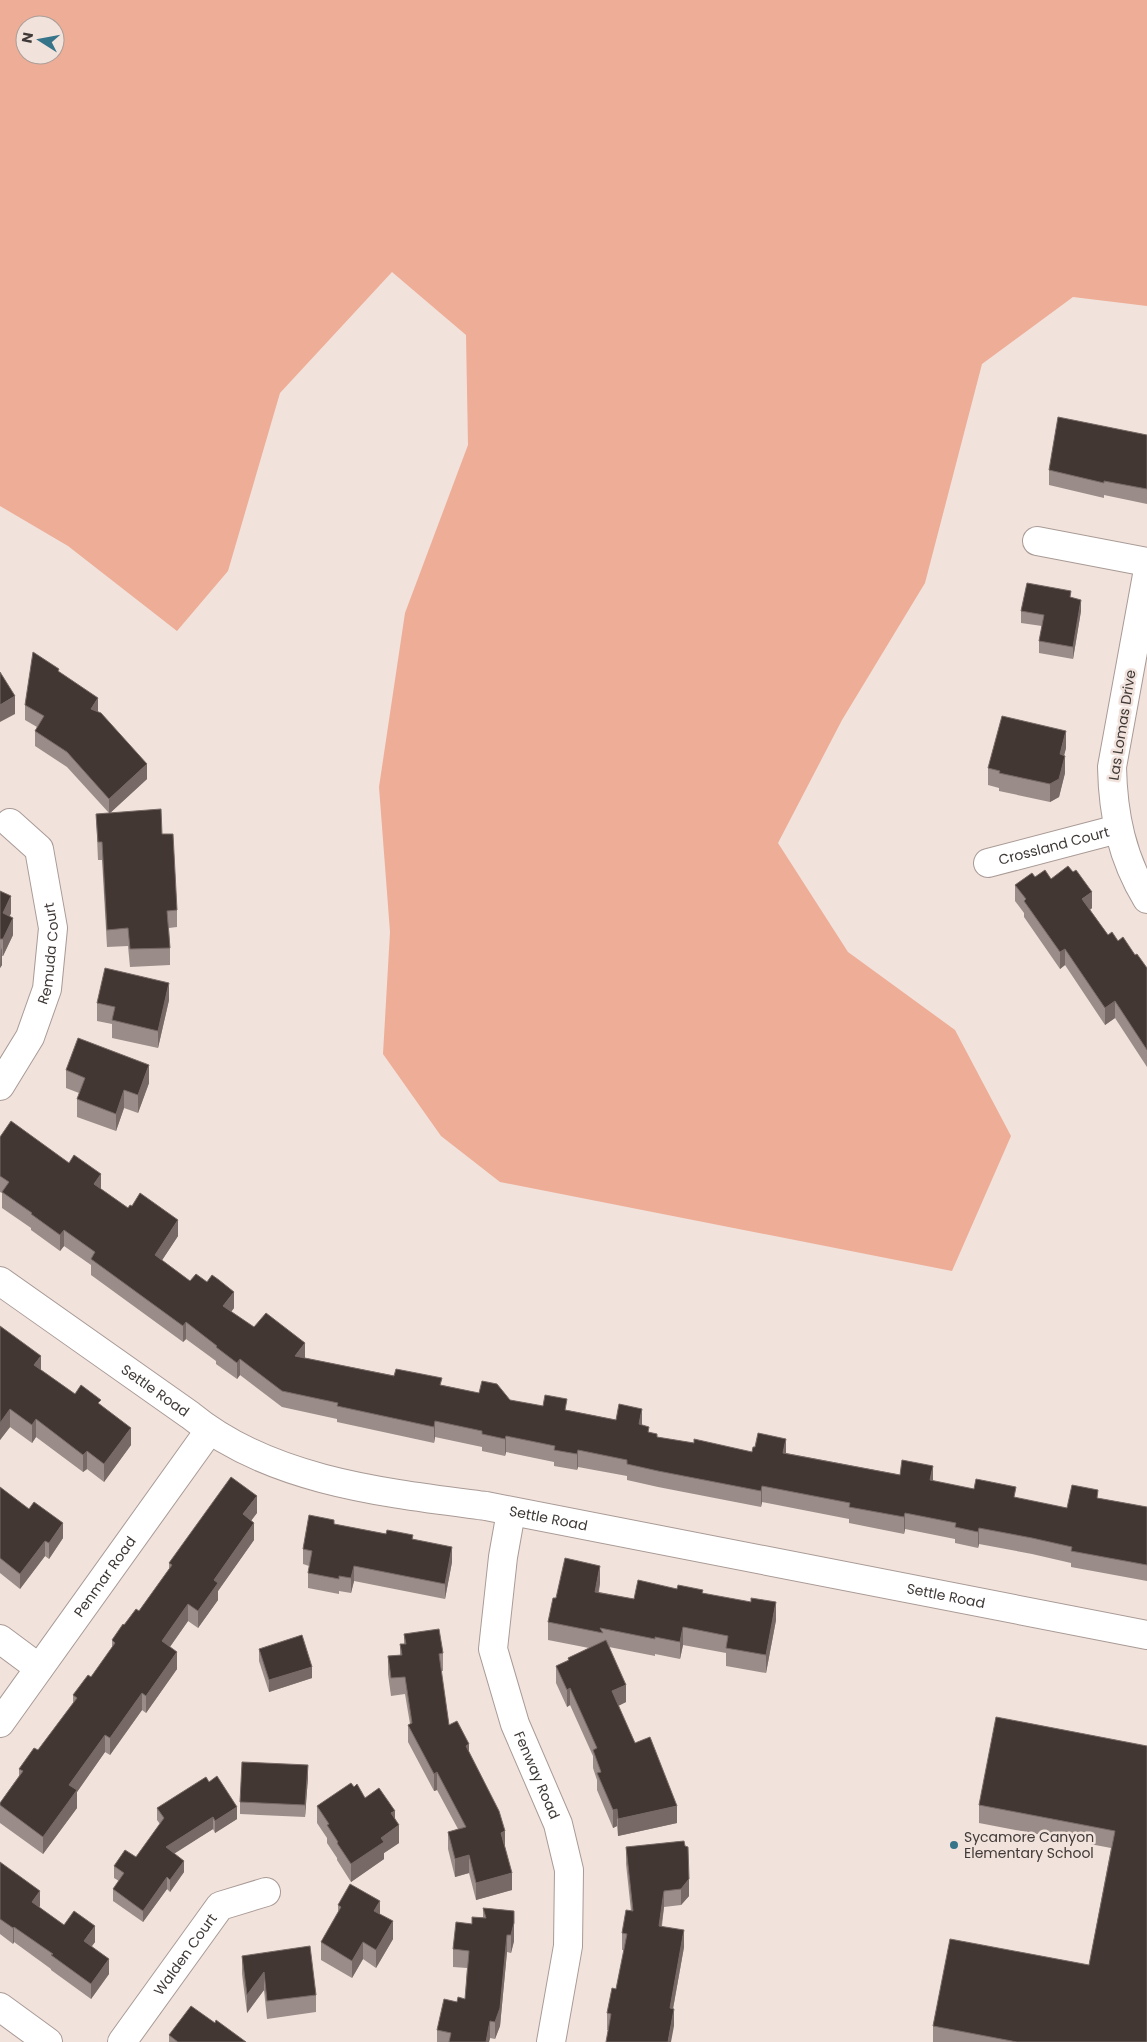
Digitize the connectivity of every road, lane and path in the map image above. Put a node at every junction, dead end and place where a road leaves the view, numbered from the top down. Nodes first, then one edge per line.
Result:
1 (1037, 541) dead end
2 (1147, 562) edge
3 (1147, 575) edge
4 (10, 824) dead end
5 (1118, 829) junction
6 (988, 863) dead end
7 (1147, 899) edge
8 (0, 1086) edge
9 (0, 1281) edge
10 (209, 1431) junction
11 (511, 1512) junction
12 (1147, 1635) edge
13 (0, 1639) edge
14 (40, 1668) junction
15 (0, 1723) edge
16 (266, 1892) dead end
17 (0, 2006) edge
18 (48, 2042) edge
19 (122, 2042) edge
20 (551, 2042) edge

1 - 2 street
3 - 5 street, Las Lomas Drive
4 - 8 street, Remuda Court
5 - 6 street, Crossland Court
5 - 7 street, Las Lomas Drive
9 - 10 street, Settle Road
10 - 11 street, Settle Road
10 - 14 street, Penmar Road
11 - 12 street, Settle Road
11 - 20 street, Fenway Road
13 - 14 street
14 - 15 street, Penmar Road
16 - 19 street, Walden Court
17 - 18 street

